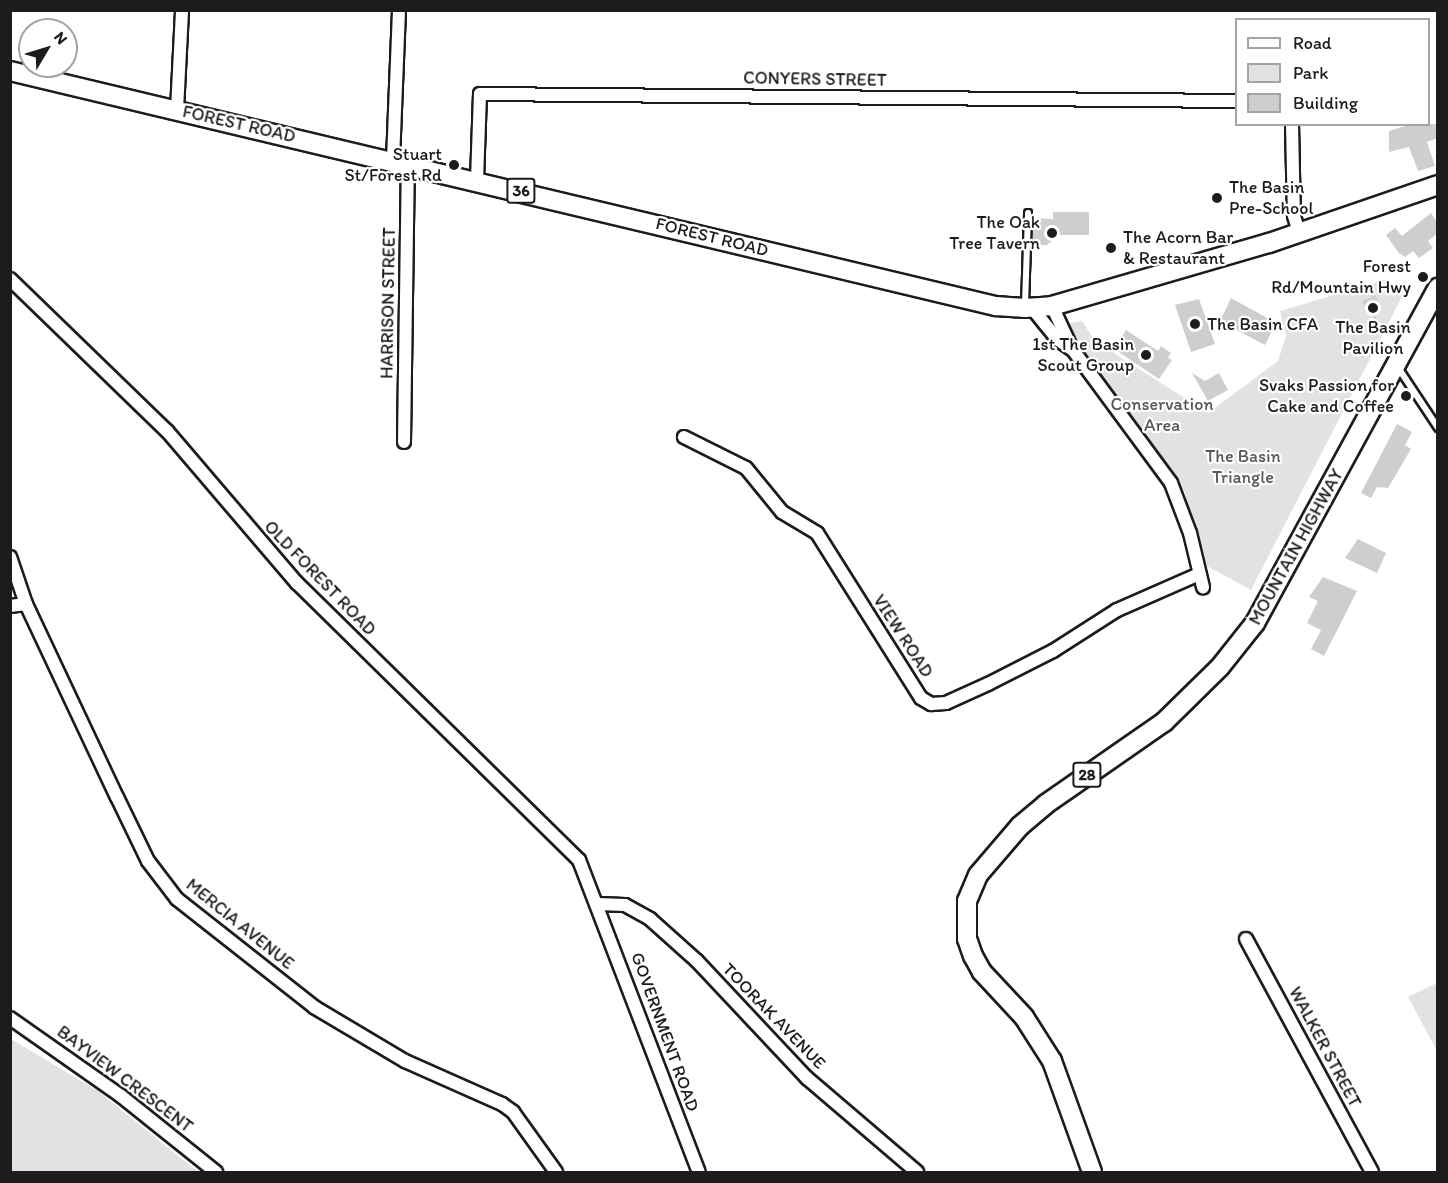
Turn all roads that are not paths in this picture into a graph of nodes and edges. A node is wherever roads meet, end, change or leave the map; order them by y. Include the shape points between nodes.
1 (182, 10) edge
2 (399, 10) edge
3 (10, 70) edge
4 (1235, 101) edge
5 (177, 110) junction
6 (1292, 126) edge
7 (400, 162) junction
8 (477, 180) junction
9 (1436, 195) edge
10 (1028, 213) dead end
11 (1299, 232) junction
12 (10, 279) edge
13 (1437, 288) edge
14 (1052, 306) junction
15 (1029, 308) junction
16 (1073, 350) junction
17 (1395, 362) junction
18 (1437, 428) edge
19 (684, 437) dead end
20 (404, 442) dead end
21 (10, 557) edge
22 (1199, 574) junction
23 (1203, 587) dead end
24 (26, 604) junction
25 (10, 606) edge
26 (597, 904) junction
27 (1246, 939) dead end
28 (10, 1018) edge
29 (216, 1173) edge
30 (556, 1173) edge
31 (699, 1173) edge
32 (917, 1173) edge
33 (1092, 1173) edge
34 (1372, 1173) edge

1 - 5 street
2 - 7 street, HARRISON STREET
3 - 5 main road, FOREST ROAD / 36
4 - 8 street, CONYERS STREET via 480,94
5 - 7 main road, FOREST ROAD / 36
6 - 11 street via 1294,216
7 - 8 main road, FOREST ROAD / 36
7 - 20 street, HARRISON STREET
8 - 15 main road, FOREST ROAD / 36 via 996,306
9 - 11 main road, FOREST ROAD / 36 via 1408,198
10 - 15 lane
11 - 14 main road, FOREST ROAD / 36
12 - 26 street, OLD FOREST ROAD via 167,431 297,583 512,797 566,845 579,860
13 - 17 main road, MOUNTAIN HIGHWAY / 28
14 - 15 main road, FOREST ROAD / 36
14 - 16 street
15 - 16 street via 1057,339
16 - 22 street via 1171,483 1190,532
17 - 18 lane
17 - 33 main road, MOUNTAIN HIGHWAY / 28 via 1278,584 1239,644 1164,722 1020,826 978,875 967,901 967,939 973,956 982,972 1024,1017 1052,1061
19 - 22 street, VIEW ROAD via 746,468 782,512 817,532 921,698 931,704 946,703 988,684 1053,651 1117,610
21 - 24 street, MERCIA AVENUE
22 - 23 street
24 - 25 street
24 - 30 street, MERCIA AVENUE via 148,861 177,899 314,1007 405,1060 502,1104 513,1112
26 - 31 street, GOVERNMENT ROAD
26 - 32 street, TOORAK AVENUE via 625,905 650,919 697,961 807,1078
27 - 34 street, WALKER STREET
28 - 29 street, BAYVIEW CRESCENT via 122,1096

